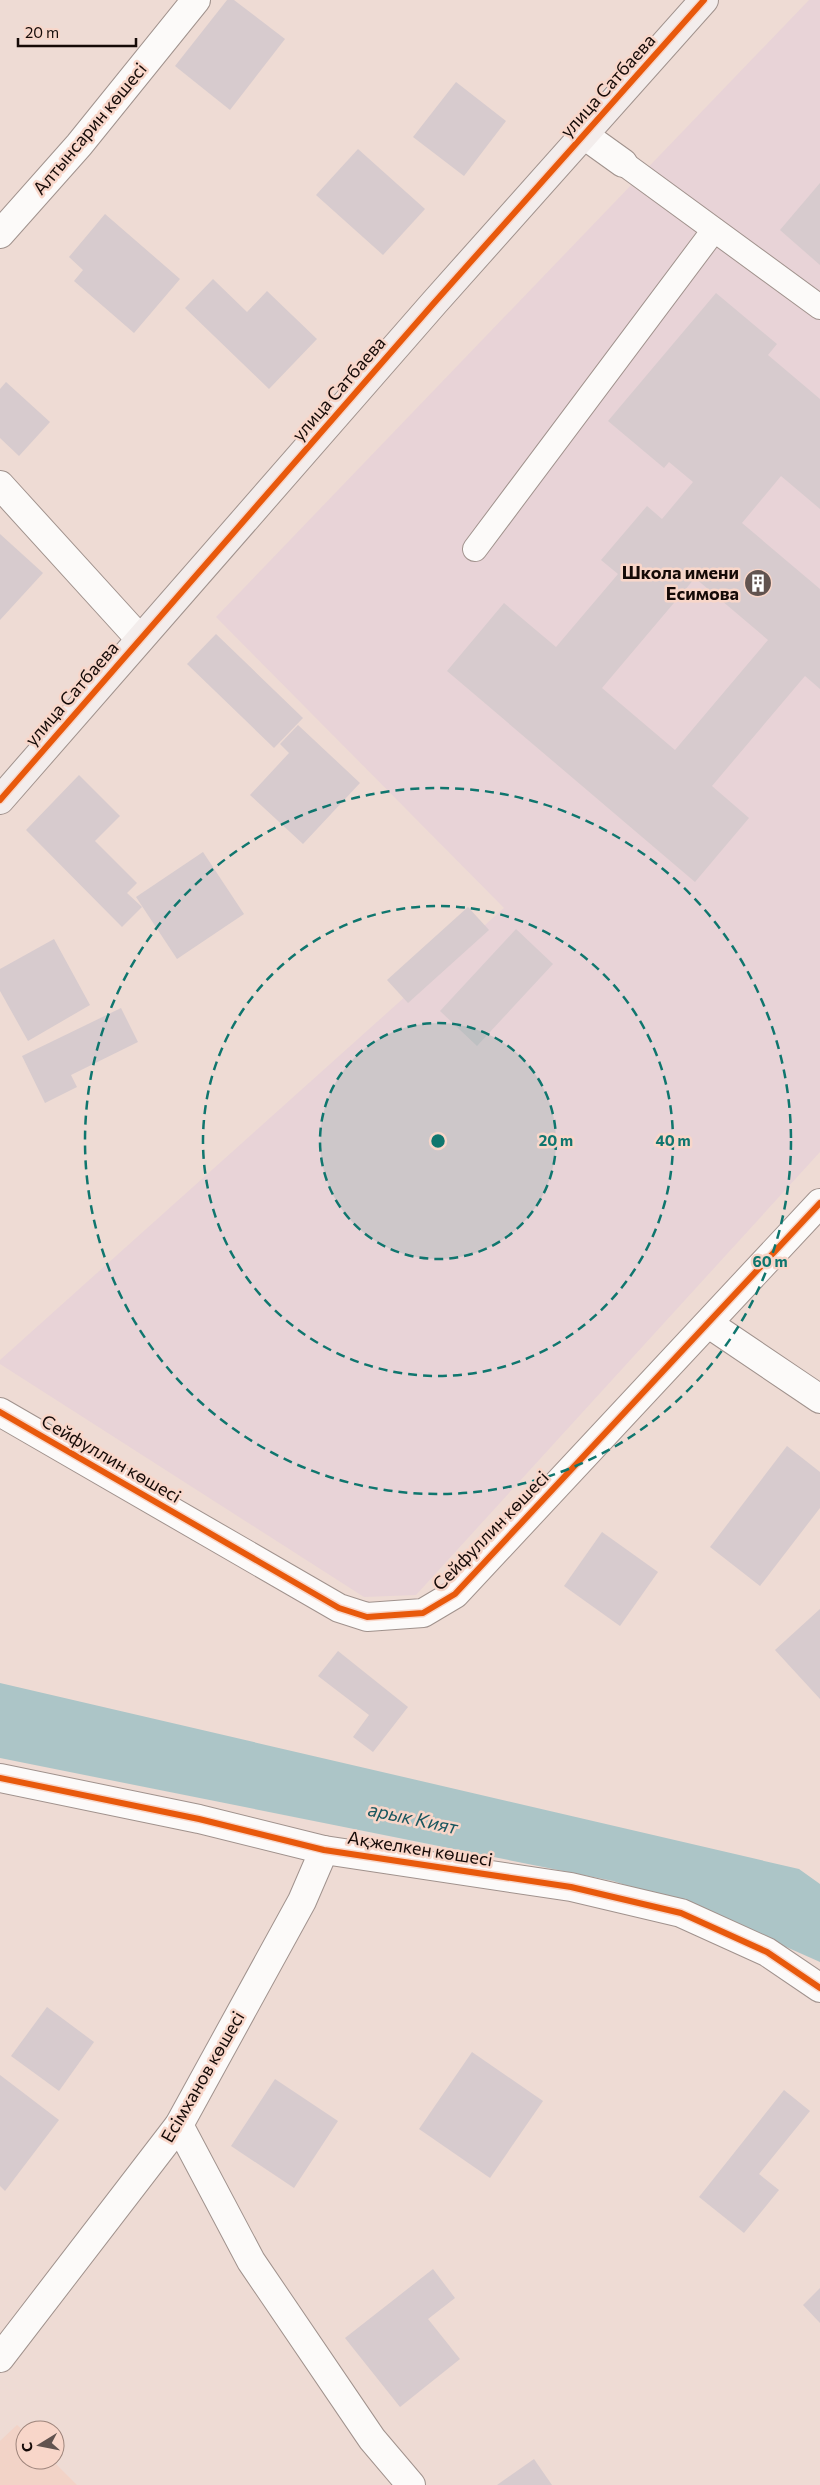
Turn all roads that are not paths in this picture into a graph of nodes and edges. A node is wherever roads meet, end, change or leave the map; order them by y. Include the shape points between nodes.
1 (196, 0) edge
2 (704, 0) edge
3 (584, 135) junction
4 (623, 163) joint
5 (714, 230) junction
6 (0, 234) edge
7 (820, 307) edge
8 (0, 485) edge
9 (475, 549) dead end
10 (140, 639) junction
11 (0, 800) edge
12 (820, 1203) edge
13 (709, 1324) junction
14 (820, 1399) edge
15 (0, 1412) edge
16 (0, 1778) edge
17 (324, 1850) junction
18 (820, 1988) edge
19 (179, 2125) junction
20 (0, 2358) edge
21 (411, 2485) edge

1 - 6 street, Алтынсарин көшесі via 79,145
2 - 3 street, улица Сатбаева
3 - 4 street
3 - 10 street, улица Сатбаева
4 - 5 lane
5 - 7 lane
5 - 9 lane
8 - 10 street
10 - 11 street, улица Сатбаева
12 - 13 street, Сейфуллин көшесі
13 - 14 street
13 - 15 street, Сейфуллин көшесі via 455,1594 423,1613 367,1616 339,1608
16 - 17 street, Ақжелкен көшесі via 199,1819
17 - 18 street, Ақжелкен көшесі via 571,1887 681,1913 767,1952
17 - 19 street, Есімханов көшесі via 302,1901
19 - 20 street, Есімханов көшесі
19 - 21 street via 251,2261 372,2440

